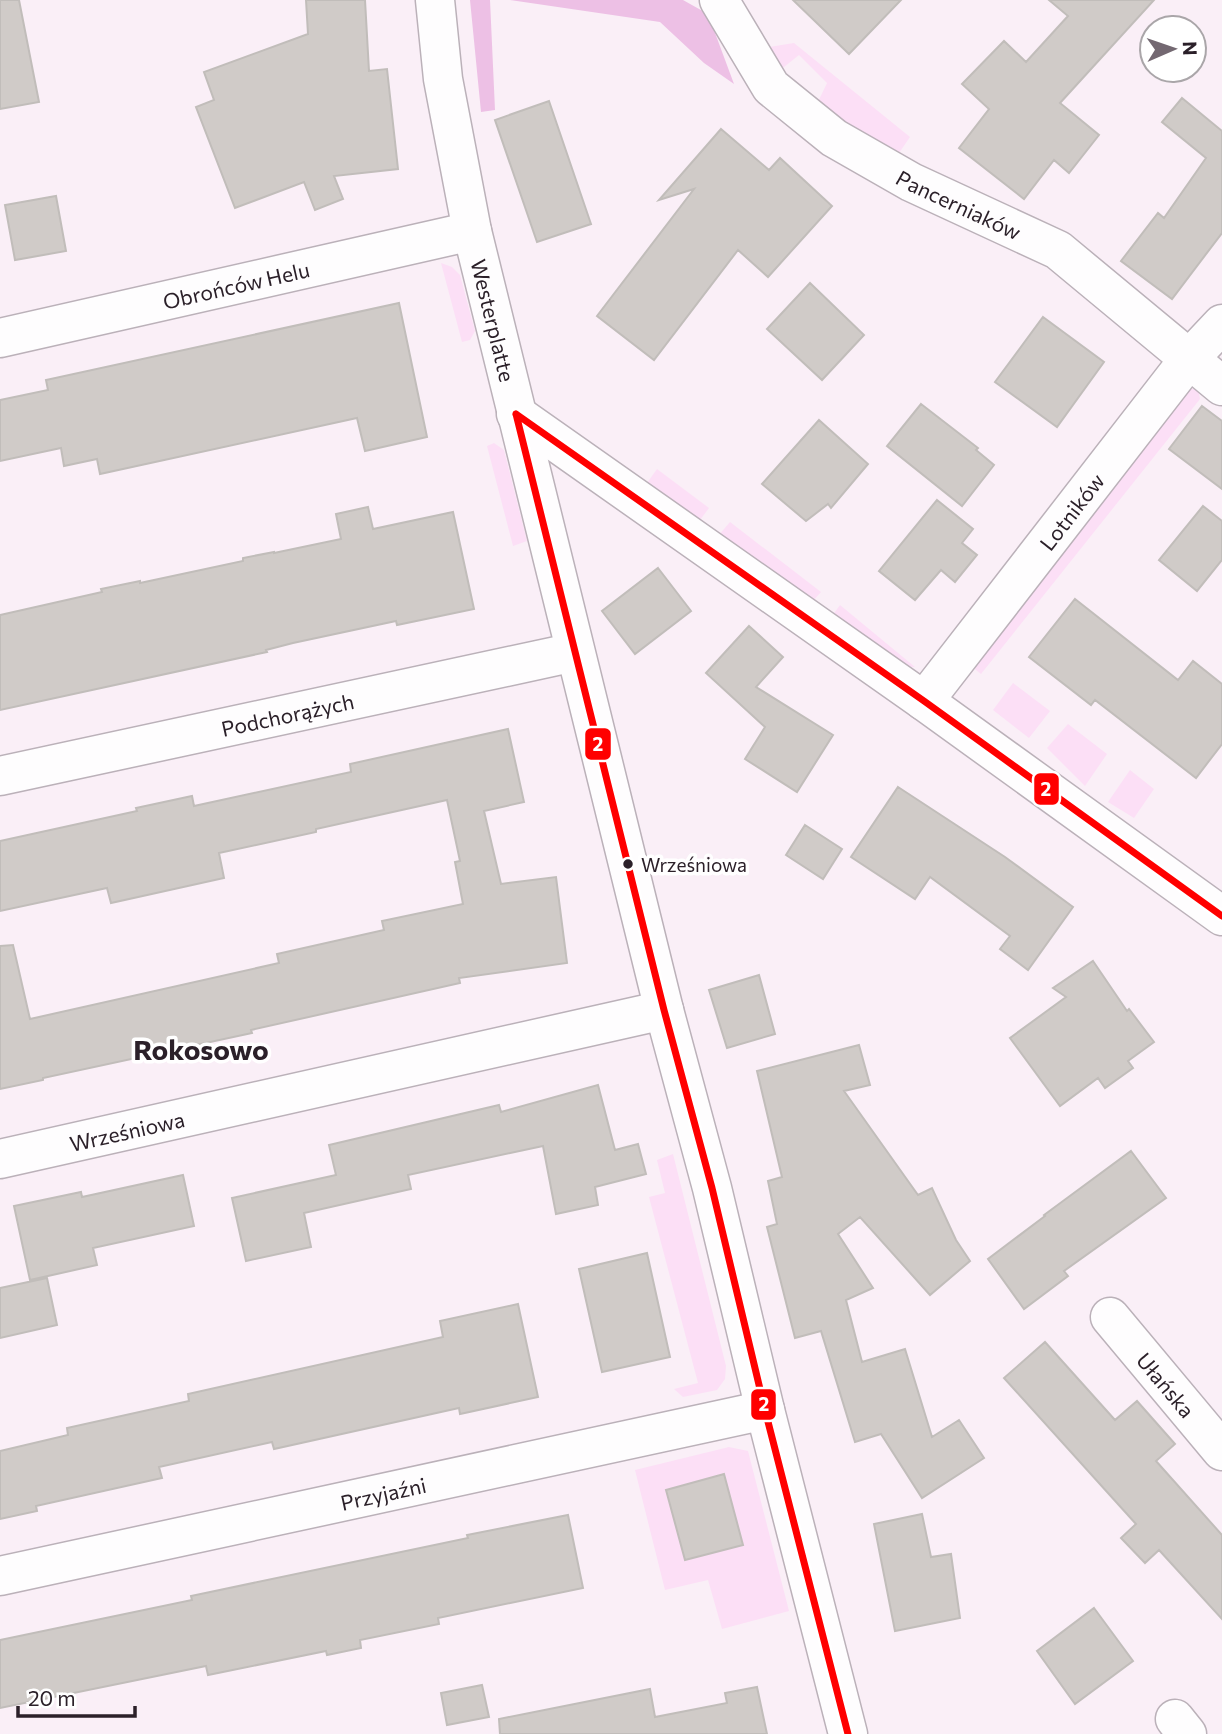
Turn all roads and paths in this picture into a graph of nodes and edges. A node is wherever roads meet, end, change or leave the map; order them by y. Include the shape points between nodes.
1 (435, 0) edge
2 (719, 0) edge
3 (472, 231) junction
4 (1222, 324) edge
5 (0, 338) edge
6 (1189, 359) junction
7 (1222, 386) edge
8 (516, 414) junction
9 (575, 652) junction
10 (924, 701) junction
11 (0, 776) edge
12 (1222, 916) edge
13 (664, 1010) junction
14 (0, 1159) edge
15 (1110, 1317) dead end
16 (765, 1410) junction
17 (1222, 1451) edge
18 (0, 1576) edge
19 (848, 1734) edge

1 - 3 street, Westerplatte via 443,79
2 - 6 street, Pancerniaków via 771,87 834,138 911,182 1058,250
3 - 5 street, Obrońców Helu
3 - 8 street, Westerplatte
4 - 6 street, Lotników
6 - 7 street, Pancerniaków
6 - 10 street, Lotników
8 - 9 street, Westerplatte
8 - 10 street
9 - 11 street, Podchorążych
9 - 13 street, Westerplatte
10 - 12 street
13 - 14 street, Wrześniowa
13 - 16 street, Westerplatte
15 - 17 street, Ułańska
16 - 18 street, Przyjaźni
16 - 19 street, Westerplatte

